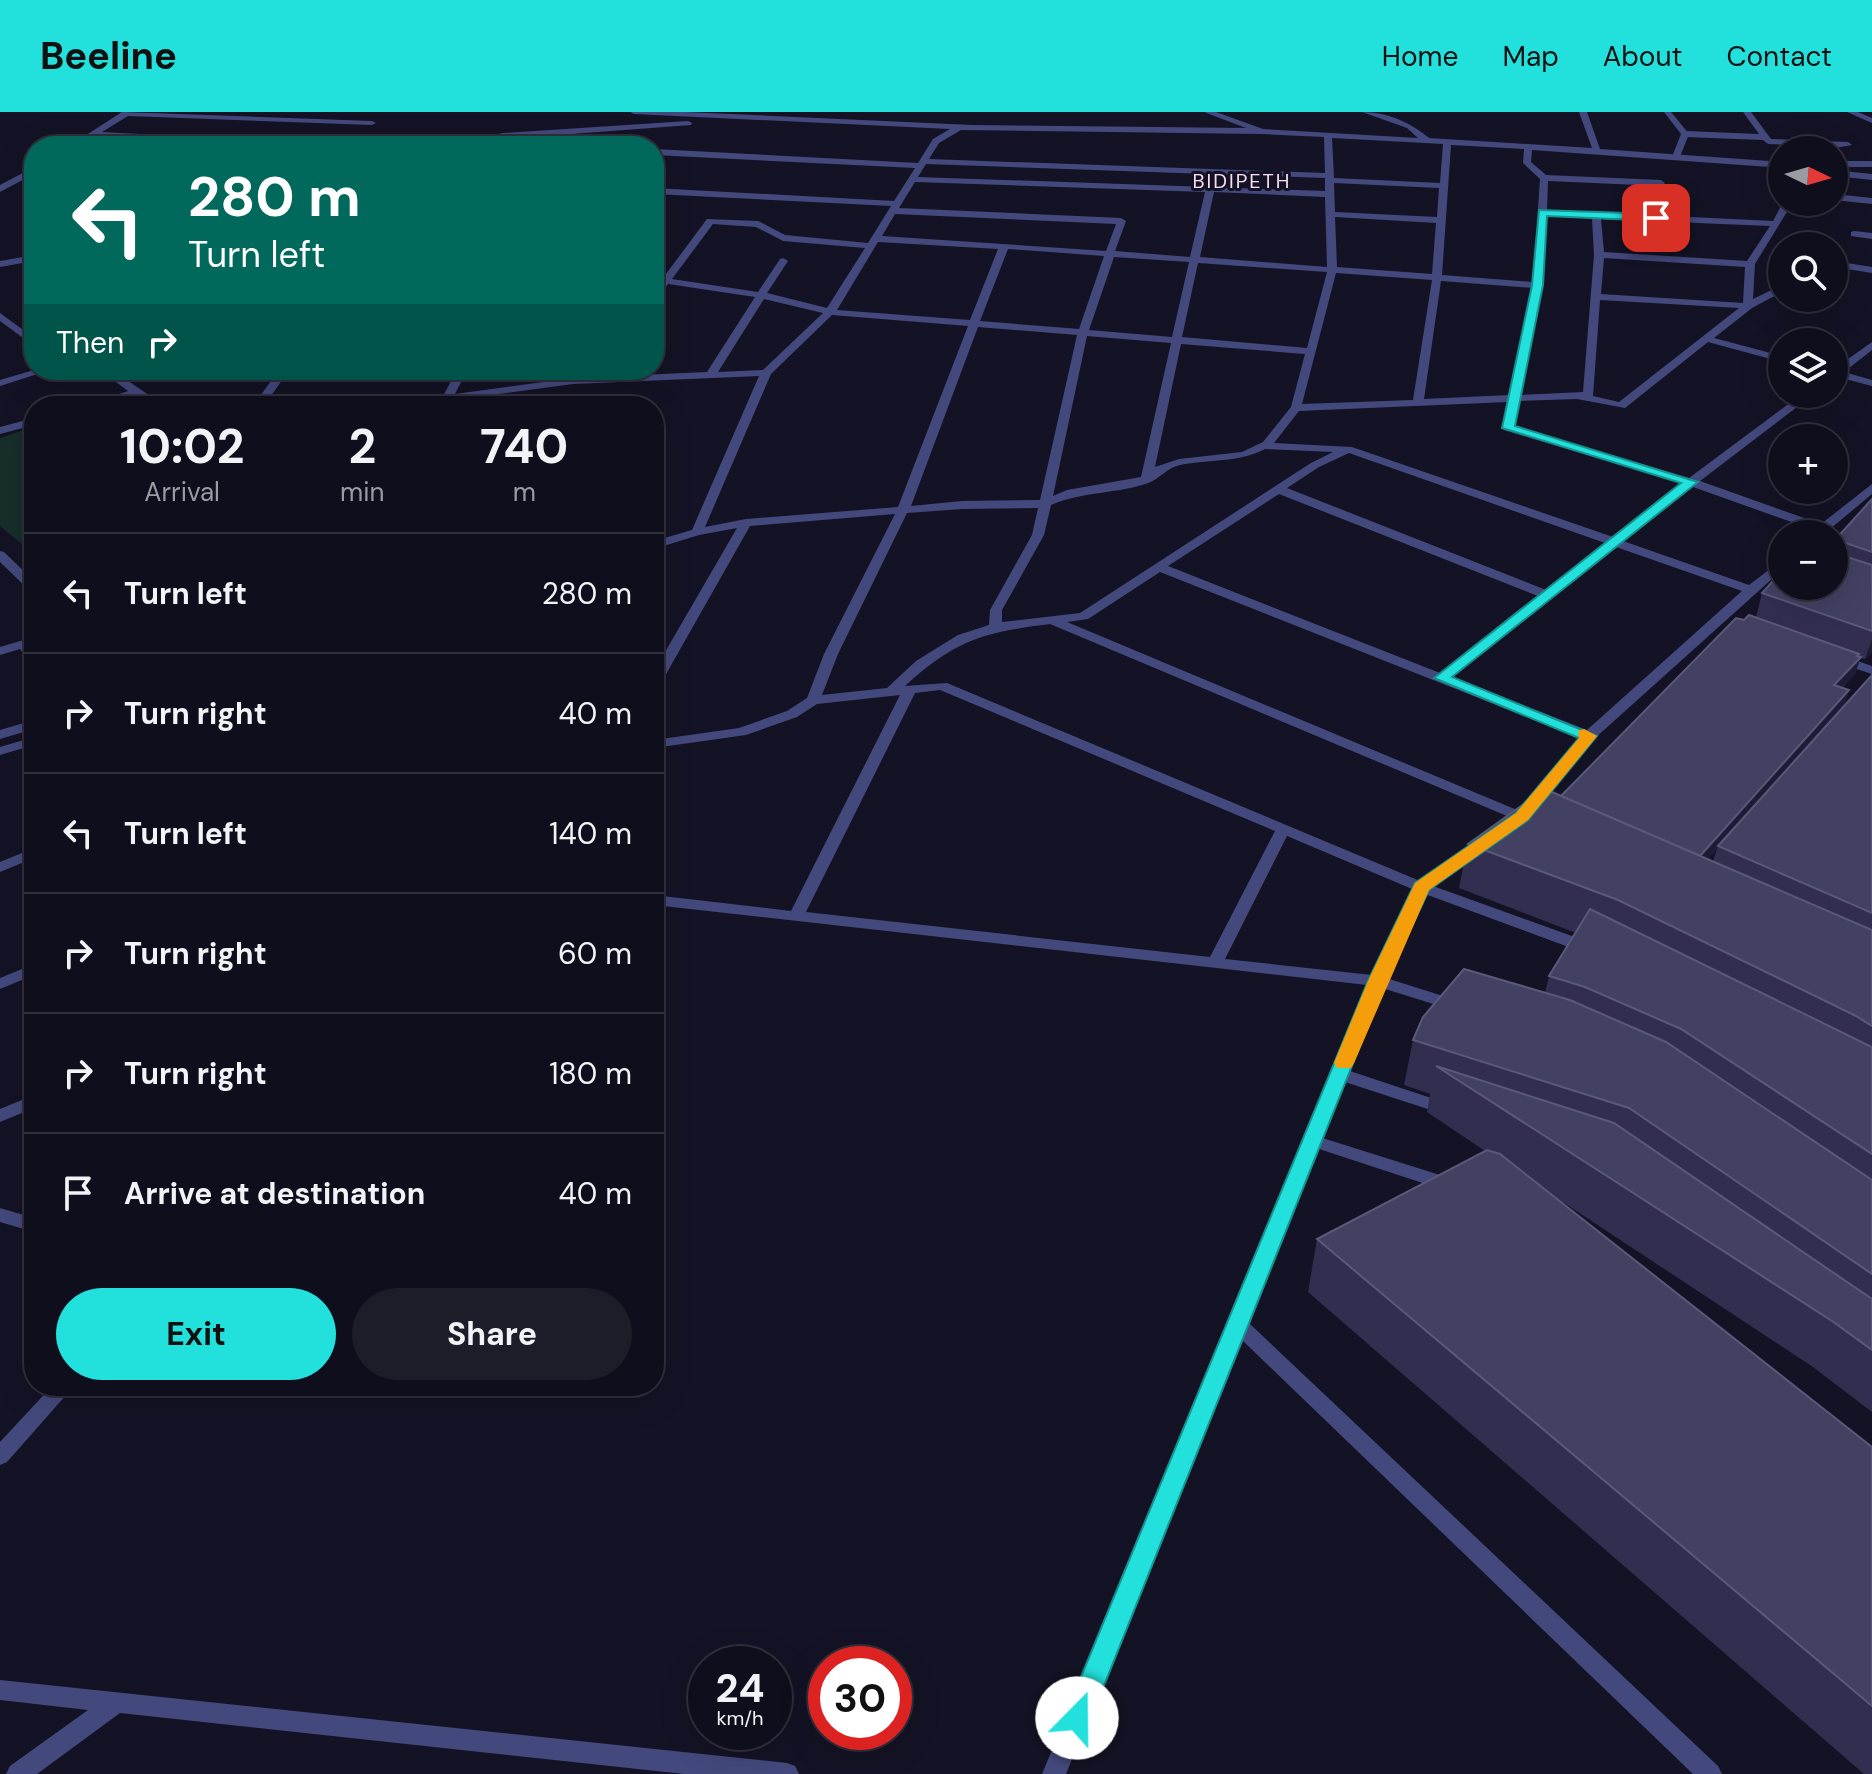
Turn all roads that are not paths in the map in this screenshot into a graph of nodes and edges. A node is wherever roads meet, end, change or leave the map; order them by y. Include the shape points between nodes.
1 (634, 112) edge
2 (669, 112) edge
3 (813, 112) edge
4 (1208, 112) edge
5 (1366, 112) edge
6 (1583, 112) edge
7 (1747, 112) edge
8 (1851, 112) edge
9 (127, 113) edge
10 (1667, 113) edge
11 (788, 119) junction
12 (1870, 119) edge
13 (372, 123) dead end
14 (960, 127) junction
15 (485, 128) dead end
16 (1262, 131) junction
17 (92, 134) junction
18 (1685, 134) junction
19 (523, 135) junction
20 (89, 136) edge
21 (129, 136) edge
22 (515, 136) edge
23 (1328, 136) junction
24 (1766, 139) junction
25 (1428, 142) junction
26 (1768, 142) edge
27 (1447, 143) junction
28 (1528, 148) junction
29 (1597, 151) junction
30 (664, 152) edge
31 (1676, 157) junction
32 (1768, 161) edge
33 (922, 164) junction
34 (1872, 164) edge
35 (1848, 165) edge
36 (1848, 169) edge
37 (24, 177) edge
38 (1872, 177) edge
39 (1329, 178) junction
40 (1544, 178) junction
41 (914, 179) junction
42 (1661, 183) dead end
43 (1444, 186) junction
44 (1210, 188) junction
45 (0, 189) edge
46 (664, 193) edge
47 (1330, 194) junction
48 (1848, 198) edge
49 (1872, 201) edge
50 (719, 207) junction
51 (896, 207) junction
52 (1542, 213) junction
53 (1330, 214) junction
54 (1596, 214) junction
55 (1780, 216) edge
56 (1441, 220) junction
57 (1776, 224) junction
58 (1854, 234) dead end
59 (1872, 236) edge
60 (874, 243) junction
61 (1004, 246) junction
62 (1111, 252) junction
63 (1599, 255) junction
64 (1196, 258) junction
65 (24, 260) edge
66 (783, 261) dead end
67 (0, 264) edge
68 (1750, 264) junction
69 (1848, 266) edge
70 (1872, 270) edge
71 (1332, 271) junction
72 (1437, 278) junction
73 (666, 281) junction
74 (664, 284) edge
75 (1538, 285) junction
76 (761, 295) junction
77 (1768, 295) edge
78 (1596, 297) junction
79 (1748, 306) junction
80 (830, 312) junction
81 (0, 316) edge
82 (975, 323) junction
83 (1083, 333) junction
84 (24, 335) edge
85 (1177, 338) junction
86 (1708, 339) junction
87 (1872, 345) edge
88 (1311, 351) junction
89 (1768, 355) edge
90 (1848, 364) edge
91 (766, 373) junction
92 (711, 374) junction
93 (24, 376) edge
94 (664, 376) edge
95 (1848, 377) edge
96 (119, 380) edge
97 (593, 380) edge
98 (0, 383) edge
99 (1872, 383) edge
100 (136, 392) junction
101 (1576, 395) junction
102 (122, 396) edge
103 (143, 396) edge
104 (483, 396) edge
105 (1516, 398) junction
106 (1418, 402) junction
107 (1296, 408) junction
108 (1790, 408) edge
109 (24, 424) edge
110 (0, 431) edge
111 (1264, 446) junction
112 (1348, 449) junction
113 (1146, 480) junction
114 (1691, 482) junction
115 (1872, 488) edge
116 (1278, 489) junction
117 (1854, 503) junction
118 (1043, 504) junction
119 (1872, 508) edge
120 (903, 510) junction
121 (1791, 520) edge
122 (1833, 520) edge
123 (746, 523) junction
124 (697, 532) junction
125 (664, 542) edge
126 (1615, 542) junction
127 (0, 555) edge
128 (1159, 567) junction
129 (1768, 576) edge
130 (24, 577) edge
131 (1751, 590) junction
132 (1548, 595) junction
133 (1722, 616) junction
134 (1053, 621) junction
135 (1737, 621) edge
136 (995, 627) junction
137 (24, 643) edge
138 (0, 651) edge
139 (1827, 654) edge
140 (664, 666) edge
141 (1872, 670) edge
142 (1441, 678) junction
143 (910, 689) junction
144 (892, 691) junction
145 (813, 700) junction
146 (24, 727) edge
147 (0, 735) edge
148 (1589, 736) junction
149 (664, 743) edge
150 (24, 744) edge
151 (0, 751) edge
152 (1516, 821) junction
153 (1283, 829) junction
154 (1550, 830) edge
155 (1497, 834) edge
156 (24, 857) edge
157 (0, 867) edge
158 (1421, 887) junction
159 (664, 901) edge
160 (796, 917) junction
161 (1599, 951) edge
162 (1215, 963) junction
163 (24, 973) edge
164 (1377, 981) junction
165 (0, 984) edge
166 (1479, 1012) edge
167 (1340, 1074) junction
168 (24, 1107) edge
169 (1459, 1113) edge
170 (0, 1116) edge
171 (1313, 1141) junction
172 (1478, 1194) edge
173 (0, 1215) edge
174 (24, 1222) edge
175 (1239, 1326) junction
176 (55, 1396) edge
177 (0, 1456) edge
178 (0, 1690) edge
179 (116, 1703) junction
180 (18, 1774) edge
181 (787, 1774) edge
182 (1054, 1774) edge
183 (1710, 1774) edge

1 - 2 street
2 - 11 street
3 - 11 street
4 - 16 street
5 - 25 street via 1410,126
6 - 29 street
7 - 24 street
8 - 12 street
9 - 13 street
9 - 17 street
10 - 18 street
11 - 14 street
11 - 19 street
14 - 16 street
14 - 33 street via 936,141
15 - 19 street
16 - 23 street
17 - 20 street
17 - 21 street
18 - 24 street
18 - 31 street
19 - 22 street
23 - 25 street
23 - 39 street
24 - 26 street
25 - 27 street
27 - 28 street
27 - 43 street
28 - 29 street
28 - 40 street via 1527,163
29 - 31 street
30 - 33 street
31 - 32 street
33 - 39 street
33 - 41 street
34 - 35 street
36 - 38 street
37 - 45 street
39 - 43 street
39 - 47 street
40 - 42 street
40 - 52 street
41 - 44 street
41 - 51 street
43 - 56 street
44 - 47 street
44 - 64 street
46 - 50 street
47 - 53 street
48 - 49 street
50 - 51 street
50 - 60 street via 783,238
50 - 73 street
51 - 60 street
51 - 62 street via 1121,221
52 - 54 street
52 - 75 street
53 - 56 street
53 - 71 street
54 - 57 street
54 - 63 street
55 - 57 street
56 - 72 street
57 - 68 street
58 - 59 street
60 - 61 street
60 - 80 street
61 - 62 street
61 - 82 street
62 - 64 street
62 - 83 street
63 - 68 street
63 - 78 street
64 - 71 street
64 - 85 street
65 - 67 street
66 - 76 street
68 - 79 street
69 - 70 street
71 - 72 street
71 - 88 street
72 - 75 street
72 - 106 street
73 - 74 street
73 - 76 street
75 - 105 street
76 - 80 street
76 - 92 street
77 - 79 street
78 - 79 street
78 - 101 street via 1588,395
79 - 86 street
80 - 82 street
80 - 91 street
81 - 84 street
82 - 83 street
82 - 120 street
83 - 85 street
83 - 118 street
85 - 88 street
85 - 113 street
86 - 89 street
86 - 101 street via 1621,406
87 - 90 street
88 - 107 street
91 - 92 street
91 - 124 street
92 - 94 street
93 - 98 street
95 - 99 street
96 - 100 street
97 - 104 street
100 - 102 street
100 - 103 street
101 - 105 street
105 - 106 street
105 - 114 street via 1508,428
106 - 107 street
107 - 111 street
108 - 114 street
109 - 110 street
111 - 112 street
111 - 113 street via 1245,455 1179,462
112 - 116 street
112 - 126 street
113 - 118 street via 1067,494
114 - 121 street
114 - 126 street
115 - 117 street
116 - 128 street
116 - 132 street
117 - 119 street
117 - 122 street
118 - 120 street
118 - 136 street via 1038,535 996,610
120 - 123 street
120 - 145 street
123 - 124 street
123 - 140 street
124 - 125 street
126 - 131 street
126 - 132 street
127 - 130 street
128 - 134 street via 1083,616
128 - 142 street
129 - 131 street
131 - 133 street
132 - 142 street
133 - 135 street
133 - 148 street
134 - 136 street
134 - 152 street
136 - 144 street via 943,647
137 - 138 street
139 - 141 street
142 - 148 street
143 - 144 street
143 - 153 street via 942,686
143 - 160 street
144 - 145 street
145 - 149 street via 792,714 741,732
146 - 147 street
148 - 152 street
150 - 151 street
152 - 154 street
153 - 158 street
153 - 162 street
155 - 158 street
156 - 157 street
158 - 161 street
158 - 164 street
159 - 160 street
160 - 162 street
162 - 164 street
163 - 165 street
164 - 166 street
164 - 167 street
167 - 169 street
167 - 171 street
168 - 170 street
171 - 172 street
171 - 175 street
173 - 174 street
175 - 182 street
175 - 183 street
176 - 177 street
178 - 179 street
179 - 180 street
179 - 181 street

